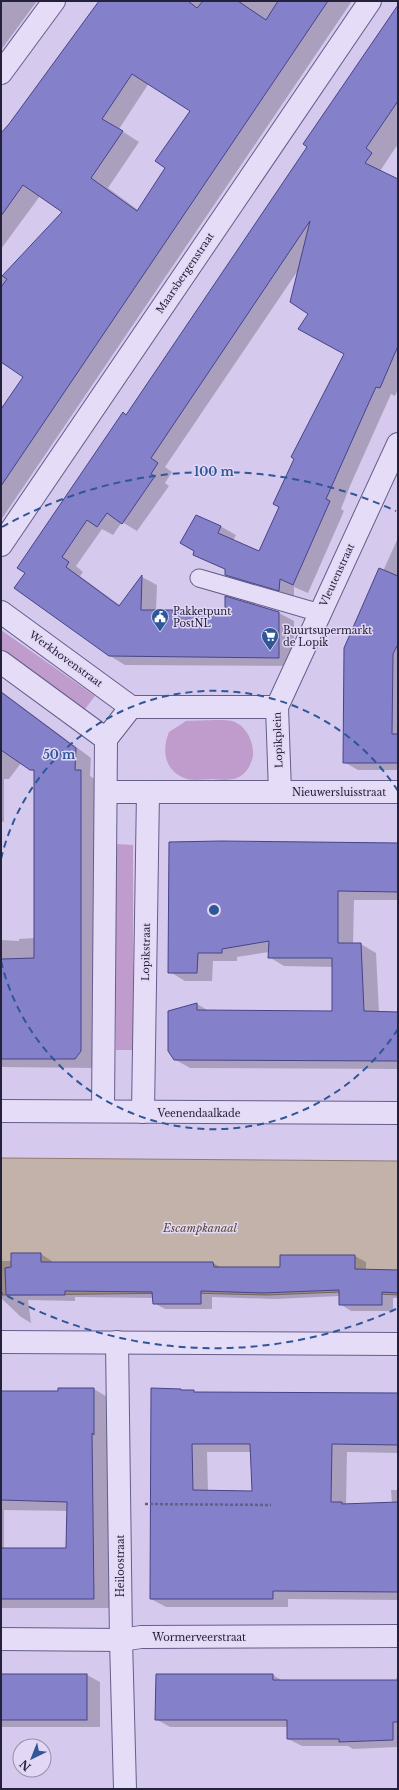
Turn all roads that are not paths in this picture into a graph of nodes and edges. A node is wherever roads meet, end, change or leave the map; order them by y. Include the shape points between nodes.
1 (54, 1) edge
2 (370, 1) edge
3 (1, 73) edge
4 (398, 444) edge
5 (1, 545) edge
6 (199, 578) dead end
7 (1, 612) edge
8 (320, 613) junction
9 (1, 662) edge
10 (131, 707) junction
11 (277, 707) junction
12 (106, 739) junction
13 (106, 792) junction
14 (148, 792) junction
15 (280, 792) junction
16 (398, 792) edge
17 (1, 1111) edge
18 (103, 1111) junction
19 (143, 1112) junction
20 (398, 1113) edge
21 (1, 1342) edge
22 (117, 1342) junction
23 (398, 1344) edge
24 (398, 1636) edge
25 (1, 1639) edge
26 (121, 1640) junction
27 (125, 1789) edge

1 - 3 street
2 - 5 street, Maarsbergenstraat
4 - 8 street, Vleutenstraat
6 - 8 lane
7 - 10 street, Werkhovenstraat
8 - 11 street, Vleutenstraat
9 - 12 street
10 - 11 street, Lopikplein
10 - 12 street
11 - 15 street, Lopikplein
12 - 13 street
13 - 14 street
13 - 18 street
14 - 15 street
14 - 19 street, Lopikstraat
15 - 16 street, Nieuwersluisstraat
17 - 18 street, Veenendaalkade
18 - 19 street, Veenendaalkade
19 - 20 street, Veenendaalkade
21 - 22 street
22 - 23 street
22 - 26 street, Heiloostraat
24 - 26 street, Wormerveerstraat via 141,1637
25 - 26 street, Wormerveerstraat
26 - 27 street, Heiloostraat

